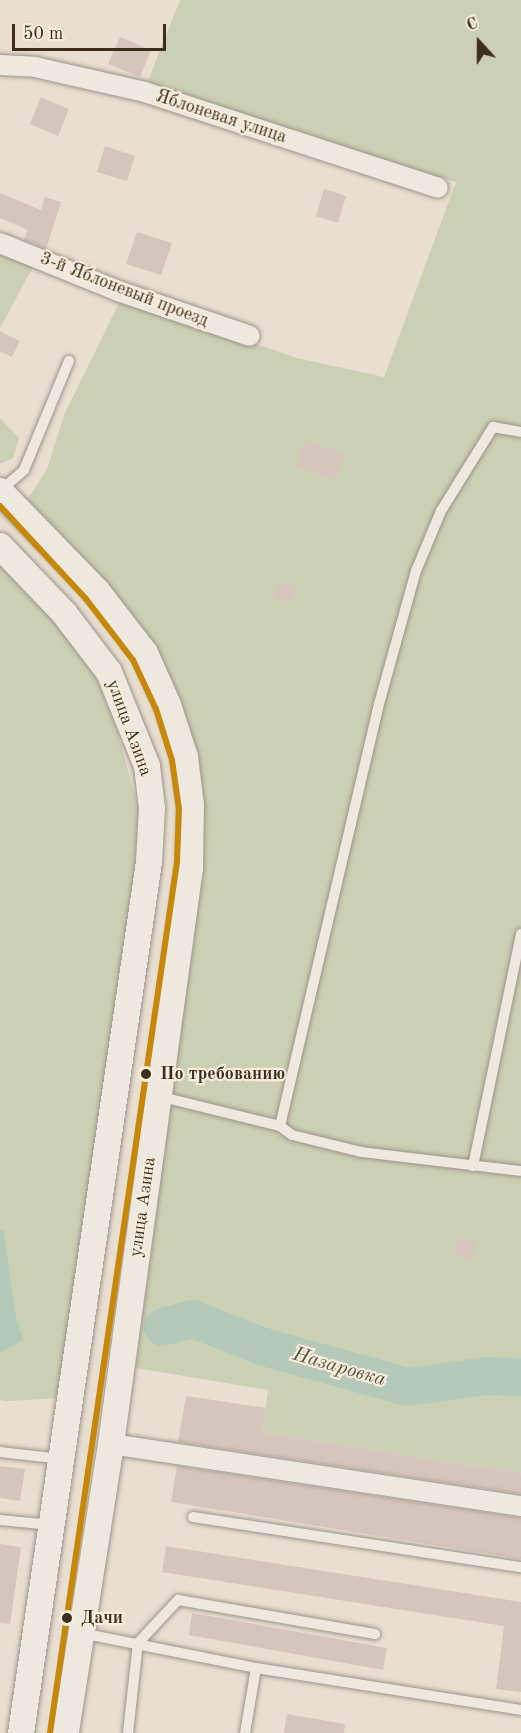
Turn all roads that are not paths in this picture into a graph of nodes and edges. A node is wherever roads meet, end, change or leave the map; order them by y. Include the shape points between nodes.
1 (0, 65) edge
2 (438, 189) dead end
3 (0, 243) edge
4 (250, 336) dead end
5 (69, 361) dead end
6 (521, 432) edge
7 (0, 491) edge
8 (0, 546) edge
9 (521, 934) edge
10 (157, 1096) junction
11 (280, 1126) junction
12 (473, 1166) junction
13 (521, 1171) edge
14 (111, 1444) junction
15 (0, 1452) edge
16 (62, 1459) junction
17 (521, 1506) edge
18 (193, 1517) dead end
19 (0, 1520) edge
20 (52, 1525) junction
21 (521, 1567) edge
22 (80, 1633) junction
23 (375, 1634) dead end
24 (138, 1643) junction
25 (256, 1668) junction
26 (521, 1710) edge
27 (21, 1733) edge
28 (66, 1733) edge
29 (128, 1733) edge
30 (245, 1733) edge

1 - 2 street, Яблоневая улица via 35,67 145,92
3 - 4 street, 3-й Яблоневый проезд via 118,291
5 - 7 lane via 24,470
6 - 11 lane via 493,427 441,511 416,571 379,704
7 - 10 street, улица Азина via 97,591 145,653 185,757 191,805 190,868
8 - 16 street, улица Азина via 64,613 109,672 147,766 152,808 149,862
9 - 12 lane
10 - 11 lane
10 - 14 street, улица Азина
11 - 12 lane via 292,1135 361,1152
12 - 13 lane
14 - 17 street
14 - 22 street, улица Азина
15 - 16 lane
16 - 20 street, улица Азина
18 - 21 lane
19 - 20 lane
20 - 27 street, улица Азина
22 - 24 lane
22 - 28 street, улица Азина
23 - 24 lane via 178,1600
24 - 25 lane
24 - 29 lane
25 - 26 lane
25 - 30 lane

